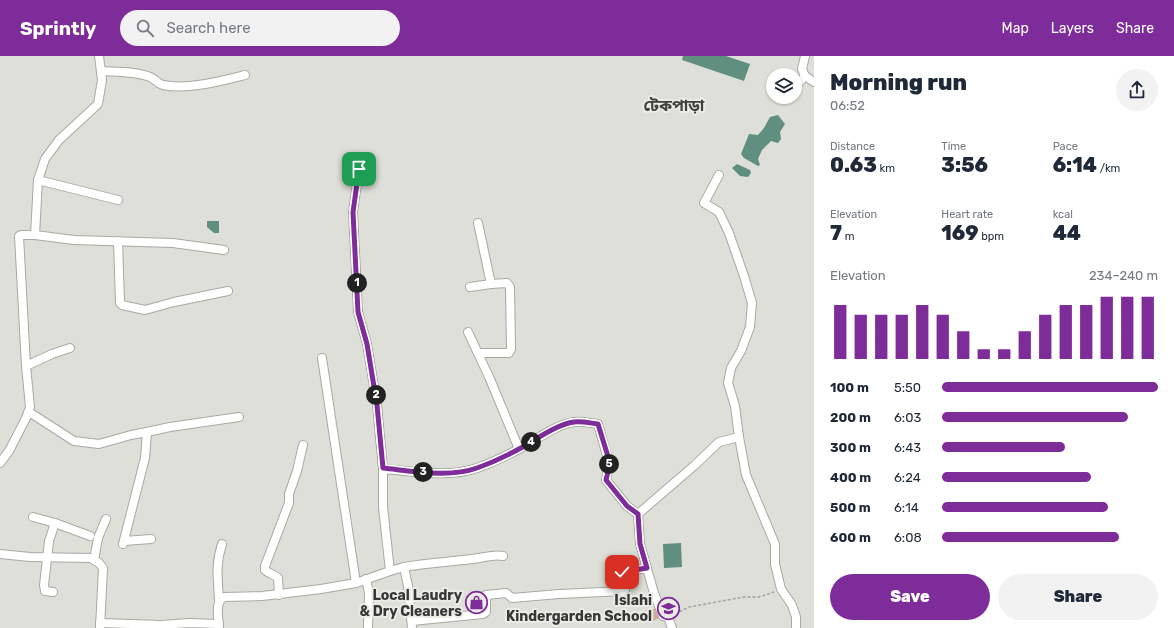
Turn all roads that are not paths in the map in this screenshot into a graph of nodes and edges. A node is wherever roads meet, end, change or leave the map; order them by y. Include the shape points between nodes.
1 (99, 56) edge
2 (804, 56) edge
3 (101, 71) junction
4 (245, 75) dead end
5 (805, 76) junction
6 (802, 79) edge
7 (814, 82) edge
8 (359, 169) dead end
9 (719, 175) dead end
10 (38, 180) junction
11 (118, 200) dead end
12 (478, 223) dead end
13 (35, 235) junction
14 (118, 241) junction
15 (224, 250) dead end
16 (491, 284) junction
17 (470, 287) dead end
18 (228, 291) dead end
19 (468, 332) dead end
20 (70, 348) dead end
21 (478, 353) junction
22 (322, 358) dead end
23 (26, 366) junction
24 (29, 412) junction
25 (239, 417) dead end
26 (147, 432) junction
27 (739, 437) junction
28 (303, 444) dead end
29 (519, 449) junction
30 (0, 463) edge
31 (383, 468) junction
32 (638, 514) junction
33 (33, 517) dead end
34 (106, 518) dead end
35 (55, 523) junction
36 (90, 536) dead end
37 (151, 539) dead end
38 (222, 544) dead end
39 (0, 554) edge
40 (48, 556) junction
41 (503, 556) dead end
42 (94, 560) junction
43 (404, 567) junction
44 (647, 568) junction
45 (390, 571) junction
46 (366, 579) junction
47 (356, 583) junction
48 (52, 592) dead end
49 (279, 594) junction
50 (220, 600) junction
51 (412, 625) edge
52 (100, 626) edge
53 (219, 626) edge
54 (368, 628) edge
55 (672, 628) edge
56 (796, 628) edge

1 - 3 street
2 - 5 street via 802,69
3 - 4 street via 126,72 150,77 162,85 181,86
3 - 10 street via 98,104 59,140 45,159
5 - 6 street
5 - 7 street
8 - 31 street via 353,212 358,312 367,344 377,405
9 - 27 street via 704,203 719,212 729,233 752,303 750,327 731,368 728,382
10 - 11 street
10 - 13 street
12 - 16 street
13 - 14 street via 74,240
13 - 23 street via 21,235 19,239
14 - 15 street via 173,243
14 - 18 street via 122,305 145,310
16 - 17 street
16 - 21 street via 507,283 510,287 512,348 509,353
19 - 21 street
20 - 23 street
21 - 29 street
22 - 47 street
23 - 24 street
24 - 26 street via 74,441 99,444
24 - 30 street
25 - 26 street
26 - 37 street via 145,458 124,542
27 - 32 street via 719,442
27 - 56 street via 746,475 775,544 775,564 781,589 792,605
28 - 49 street via 298,471 289,494 289,503 265,570 278,578
29 - 31 street via 476,468 457,472 432,473
29 - 32 street via 546,433 573,422 598,424 610,463 606,480 627,506
31 - 45 street via 383,507
32 - 44 street via 640,544
33 - 35 street
34 - 42 street via 98,538
35 - 36 street
35 - 40 street via 49,541
38 - 50 street via 217,558
39 - 40 street
40 - 42 street
40 - 48 street via 44,590
41 - 43 street
42 - 52 street via 103,568
43 - 45 street
43 - 51 street
44 - 51 street via 622,572 625,591 512,598 506,594 486,595 486,612 483,614
44 - 55 street via 663,616 668,617
45 - 46 street
46 - 47 street
46 - 54 street via 369,593
47 - 49 street
49 - 50 street via 224,597
50 - 53 street
52 - 53 street via 189,623

